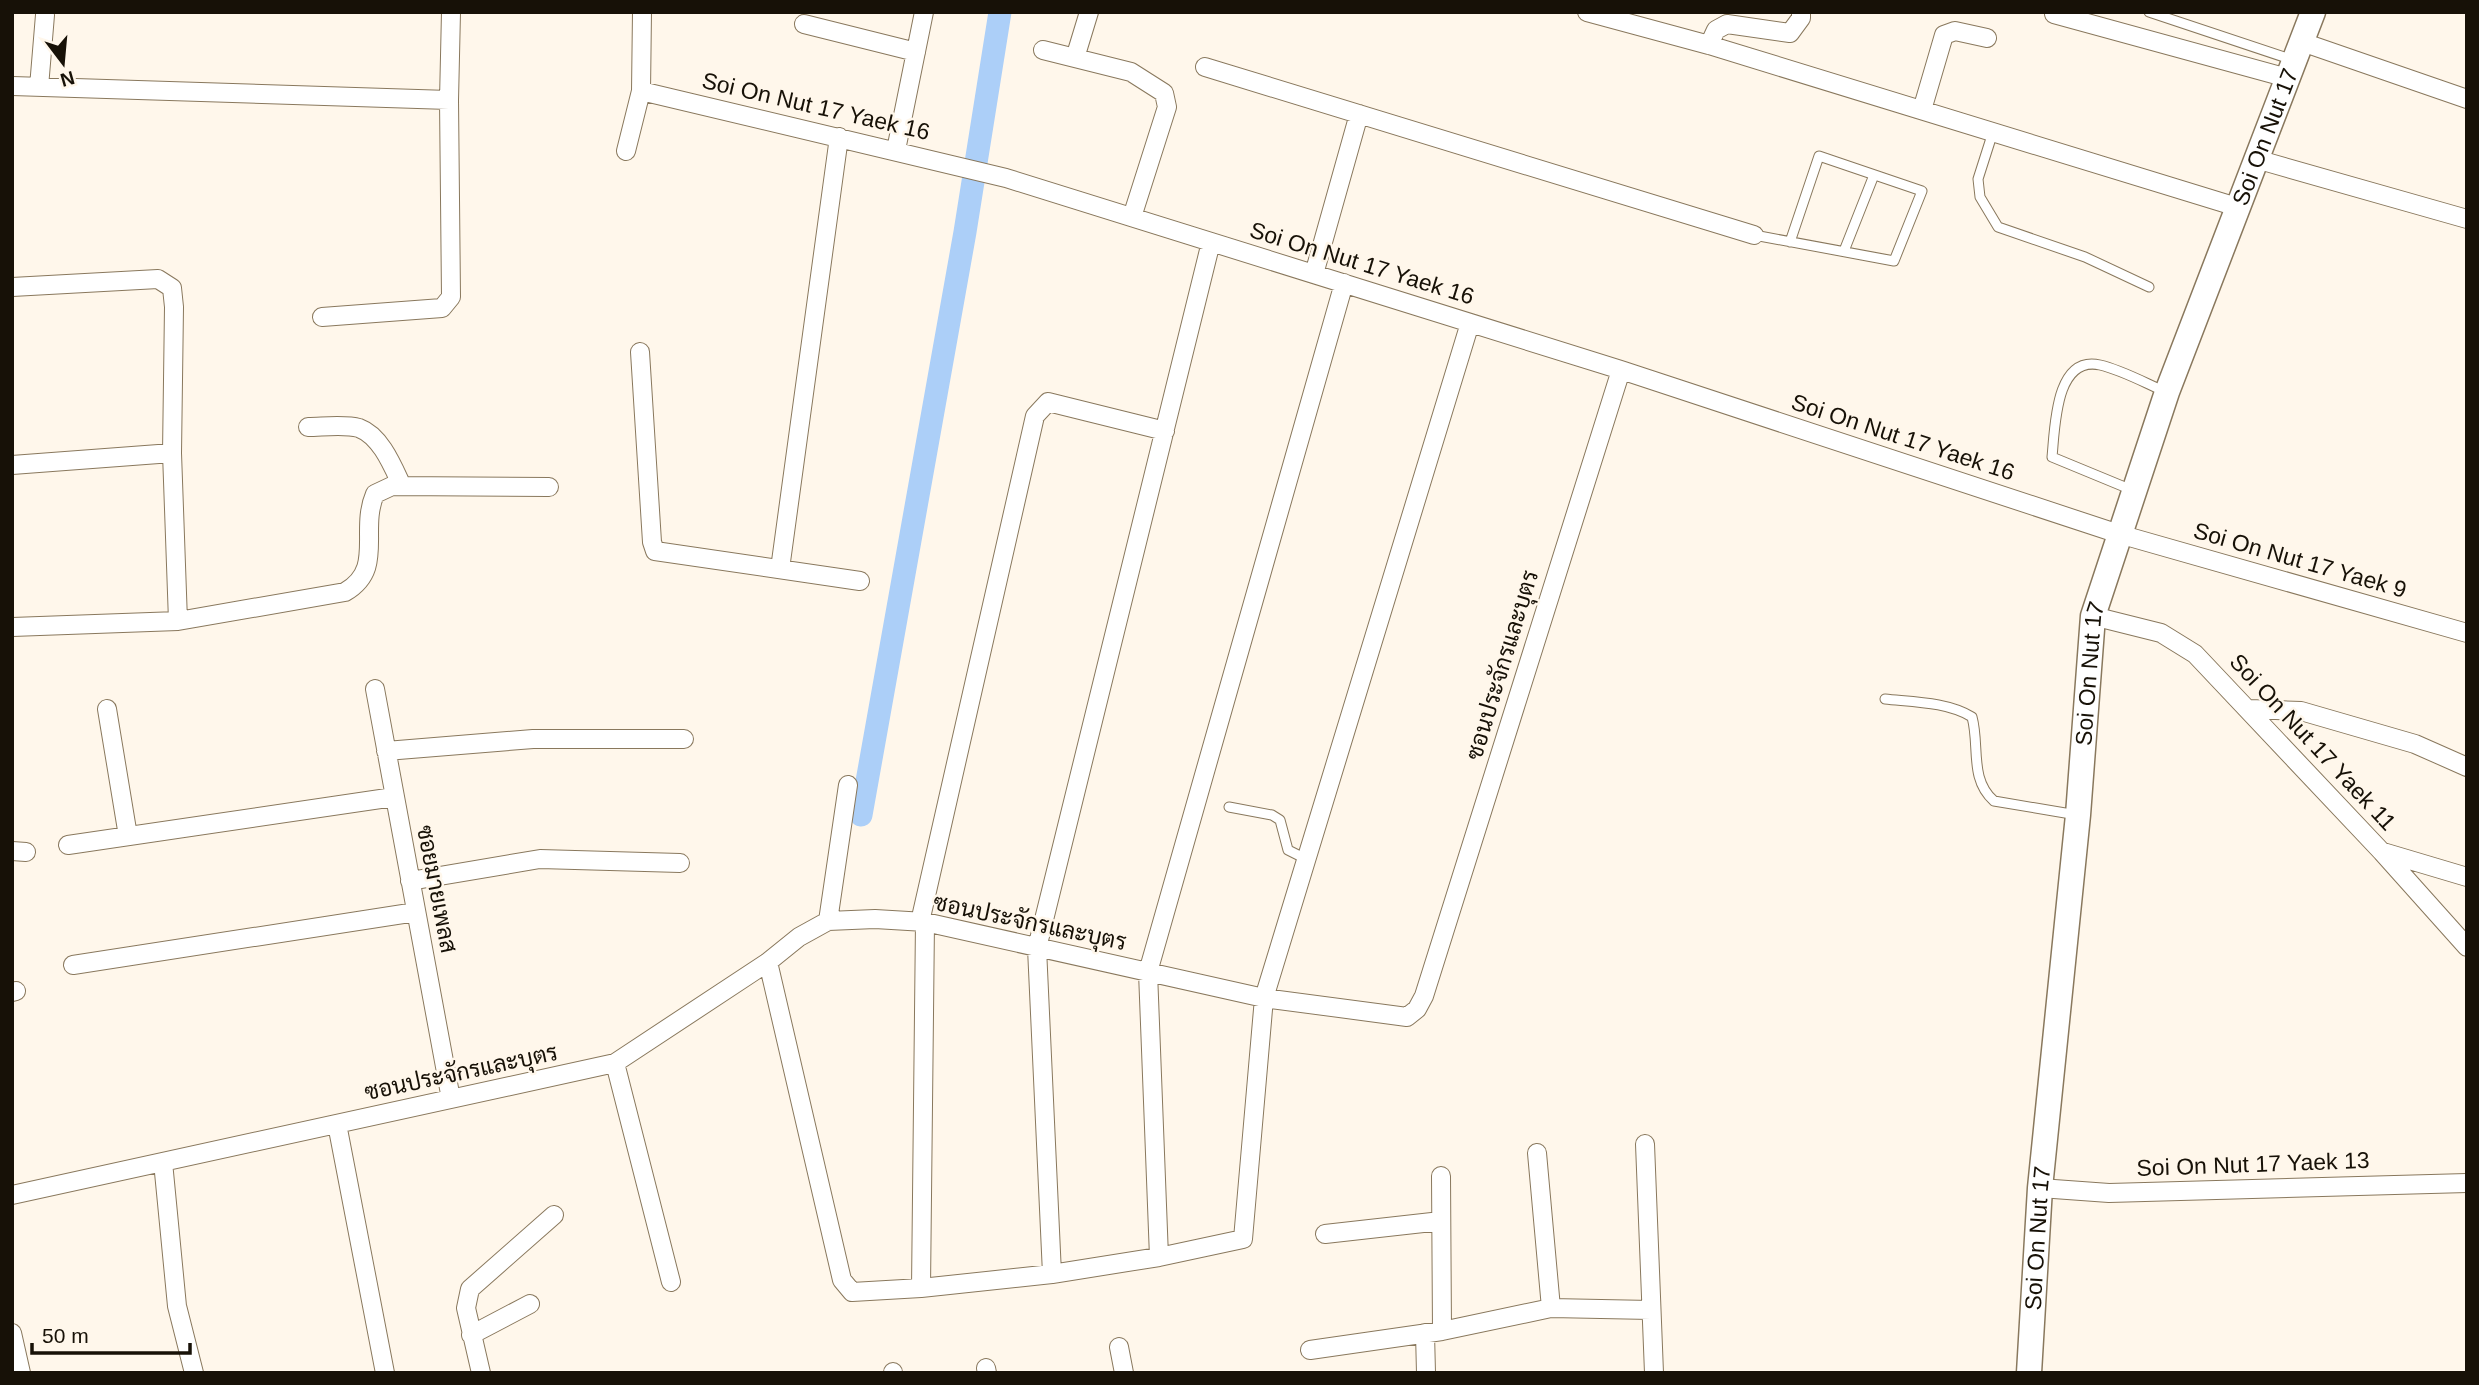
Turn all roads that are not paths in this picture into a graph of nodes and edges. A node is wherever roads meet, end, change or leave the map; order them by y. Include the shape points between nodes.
1 (451, 12) edge
2 (642, 12) edge
3 (924, 12) edge
4 (1089, 12) edge
5 (1587, 12) edge
6 (1801, 12) edge
7 (2149, 12) edge
8 (2313, 12) edge
9 (2054, 14) edge
10 (46, 15) dead end
11 (804, 24) dead end
12 (1987, 38) dead end
13 (1709, 45) junction
14 (1043, 50) dead end
15 (916, 52) junction
16 (1075, 58) junction
17 (2295, 60) junction
18 (1205, 67) dead end
19 (12, 86) edge
20 (39, 87) junction
21 (641, 91) junction
22 (2467, 99) edge
23 (449, 100) junction
24 (1922, 110) junction
25 (1359, 114) junction
26 (1993, 132) junction
27 (839, 137) junction
28 (896, 150) junction
29 (626, 151) dead end
30 (2256, 159) junction
31 (1874, 175) junction
32 (2237, 207) junction
33 (1132, 217) junction
34 (2467, 219) edge
35 (1754, 236) joint
36 (1211, 242) junction
37 (1790, 242) junction
38 (1844, 251) junction
39 (1314, 274) junction
40 (1343, 283) junction
41 (12, 287) edge
42 (2149, 287) dead end
43 (322, 317) dead end
44 (1470, 323) junction
45 (640, 352) dead end
46 (1621, 370) junction
47 (2167, 392) junction
48 (308, 427) dead end
49 (1165, 431) junction
50 (172, 453) junction
51 (12, 465) edge
52 (402, 486) junction
53 (548, 486) dead end
54 (2134, 491) junction
55 (2119, 534) junction
56 (780, 569) junction
57 (860, 581) dead end
58 (2093, 616) junction
59 (178, 621) junction
60 (12, 627) edge
61 (2467, 633) edge
62 (375, 689) dead end
63 (1885, 699) dead end
64 (107, 709) dead end
65 (2250, 709) junction
66 (684, 740) dead end
67 (386, 751) junction
68 (2467, 767) edge
69 (848, 785) dead end
70 (394, 797) junction
71 (1229, 807) dead end
72 (2078, 815) junction
73 (128, 836) junction
74 (68, 845) dead end
75 (2382, 852) junction
76 (1306, 859) junction
77 (680, 863) dead end
78 (2467, 877) edge
79 (410, 881) junction
80 (416, 912) junction
81 (828, 921) junction
82 (923, 922) junction
83 (2467, 947) edge
84 (1037, 948) junction
85 (768, 962) junction
86 (73, 965) dead end
87 (1148, 972) junction
88 (1264, 998) junction
89 (615, 1063) junction
90 (451, 1099) junction
91 (337, 1124) junction
92 (1645, 1144) dead end
93 (1537, 1153) dead end
94 (163, 1162) junction
95 (1441, 1176) dead end
96 (2467, 1183) edge
97 (2040, 1188) junction
98 (12, 1195) edge
99 (554, 1215) dead end
100 (1441, 1221) junction
101 (1325, 1234) dead end
102 (1158, 1257) junction
103 (1052, 1274) junction
104 (671, 1282) dead end
105 (921, 1288) junction
106 (530, 1304) dead end
107 (1551, 1308) junction
108 (1651, 1310) junction
109 (1434, 1332) junction
110 (12, 1333) edge
111 (471, 1335) junction
112 (1119, 1347) dead end
113 (1310, 1350) dead end
114 (21, 1373) edge
115 (194, 1373) edge
116 (385, 1373) edge
117 (481, 1373) edge
118 (1124, 1373) edge
119 (1426, 1373) edge
120 (1654, 1373) edge
121 (2029, 1373) edge

1 - 23 street
2 - 21 street
3 - 15 street
4 - 16 street
5 - 13 street
6 - 13 street via 1790,33 1727,24 1716,30
7 - 17 lane
8 - 17 street, Soi On Nut 17
9 - 17 street
10 - 20 street
11 - 15 street
12 - 24 street via 1955,31 1944,36
13 - 24 street
14 - 16 street
15 - 28 street
16 - 33 street via 1131,72 1160,88 1166,98
17 - 22 street
17 - 30 street, Soi On Nut 17
18 - 25 street
19 - 20 street
20 - 23 street
21 - 27 street, Soi On Nut 17 Yaek 16
21 - 29 street
23 - 43 street via 451,297 447,304
24 - 26 street
25 - 35 street
25 - 39 street
26 - 32 street
26 - 42 lane via 1978,179 1980,197 1998,227 2085,257
27 - 28 street, Soi On Nut 17 Yaek 16
27 - 56 street
28 - 33 street, Soi On Nut 17 Yaek 16
30 - 32 street, Soi On Nut 17
30 - 34 street
31 - 37 lane via 1819,156
31 - 38 lane
31 - 38 lane via 1922,191 1895,261
32 - 47 street, Soi On Nut 17
33 - 36 street, Soi On Nut 17 Yaek 16
35 - 37 lane
36 - 39 street, Soi On Nut 17 Yaek 16
36 - 49 street
37 - 38 lane
39 - 40 street, Soi On Nut 17 Yaek 16
40 - 44 street, Soi On Nut 17 Yaek 16
40 - 87 street
41 - 50 street via 158,279 172,288
44 - 46 street, Soi On Nut 17 Yaek 16
44 - 76 street
45 - 56 street via 656,551
46 - 55 street, Soi On Nut 17 Yaek 16
46 - 88 street, ซอนประจักรและบุตร via 1421,1004 1407,1017
47 - 54 street, Soi On Nut 17
47 - 54 lane via 2099,365 2081,366 2069,374 2057,412 2052,457
48 - 52 street via 359,428 377,442
49 - 82 street via 1048,402 1035,416
49 - 84 street
50 - 51 street
50 - 59 street
52 - 53 street
52 - 59 street via 375,494 362,583 345,592 285,605
54 - 55 street, Soi On Nut 17
55 - 58 street, Soi On Nut 17
55 - 61 street, Soi On Nut 17 Yaek 9
56 - 57 street
58 - 65 street, Soi On Nut 17 Yaek 11 via 2161,633 2182,644
58 - 72 street, Soi On Nut 17
59 - 60 street
62 - 67 street, ซอยมายเพลส
63 - 72 lane via 1972,717 1977,773 1984,793 1994,802
64 - 73 street
65 - 68 street via 2301,711 2414,744
65 - 75 street, Soi On Nut 17 Yaek 11
66 - 67 street via 533,739
67 - 70 street, ซอยมายเพลส
69 - 81 street
70 - 73 street
70 - 79 street, ซอยมายเพลส
71 - 76 lane via 1280,820 1288,850
72 - 97 street, Soi On Nut 17
73 - 74 street
75 - 78 street
75 - 83 street, Soi On Nut 17 Yaek 11
76 - 88 street
77 - 79 street via 540,859
79 - 80 street, ซอยมายเพลส
80 - 86 street
80 - 90 street, ซอยมายเพลส
81 - 82 street, ซอนประจักรและบุตร
81 - 85 street, ซอนประจักรและบุตร
82 - 84 street, ซอนประจักรและบุตร
82 - 105 street
84 - 87 street, ซอนประจักรและบุตร
84 - 103 street
85 - 89 street, ซอนประจักรและบุตร
85 - 105 street via 842,1280 852,1292 860,1293
87 - 88 street, ซอนประจักรและบุตร
87 - 102 street
88 - 102 street via 1246,1233 1237,1242
89 - 90 street, ซอนประจักรและบุตร
89 - 104 street
90 - 91 street, ซอนประจักรและบุตร
91 - 94 street, ซอนประจักรและบุตร
91 - 116 street
92 - 108 street
93 - 107 street
94 - 98 street, ซอนประจักรและบุตร
94 - 115 street via 177,1307
95 - 100 street
96 - 97 street, Soi On Nut 17 Yaek 13 via 2109,1193
97 - 121 street, Soi On Nut 17
99 - 111 street via 470,1289 466,1308
100 - 101 street
100 - 109 street
102 - 103 street
103 - 105 street
106 - 111 street
107 - 108 street
107 - 109 street
108 - 120 street
109 - 113 street
109 - 119 street
110 - 114 street
111 - 117 street
112 - 118 street

